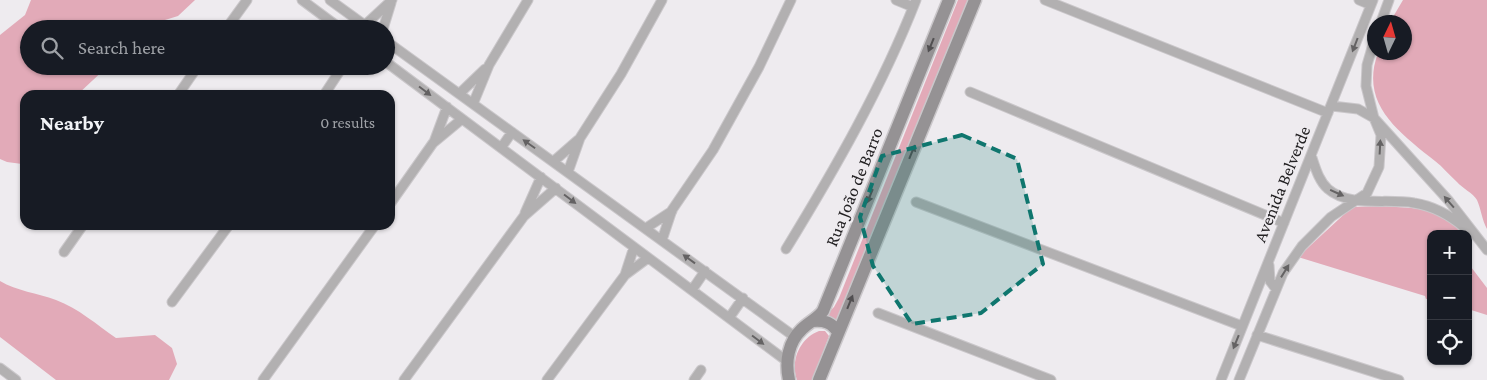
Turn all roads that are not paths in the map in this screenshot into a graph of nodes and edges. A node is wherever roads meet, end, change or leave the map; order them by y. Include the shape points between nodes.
1 (253, 0) edge
2 (302, 0) edge
3 (330, 0) edge
4 (392, 0) edge
5 (528, 0) edge
6 (662, 0) edge
7 (791, 0) edge
8 (896, 0) edge
9 (949, 0) edge
10 (975, 0) edge
11 (1045, 0) edge
12 (1359, 0) edge
13 (1389, 0) edge
14 (1372, 2) edge
15 (244, 4) edge
16 (915, 4) edge
17 (1383, 15) edge
18 (232, 20) edge
19 (329, 20) edge
20 (357, 20) edge
21 (373, 20) edge
22 (385, 20) edge
23 (395, 48) edge
24 (1368, 60) edge
25 (489, 65) junction
26 (395, 69) edge
27 (192, 75) edge
28 (339, 75) edge
29 (181, 90) edge
30 (328, 90) edge
31 (970, 92) dead end
32 (459, 94) junction
33 (473, 104) junction
34 (447, 107) junction
35 (1330, 109) junction
36 (1374, 118) junction
37 (462, 119) junction
38 (512, 132) junction
39 (580, 138) junction
40 (433, 143) junction
41 (501, 148) junction
42 (1312, 154) junction
43 (554, 161) junction
44 (568, 172) junction
45 (541, 177) junction
46 (556, 188) junction
47 (395, 197) edge
48 (1358, 200) junction
49 (916, 202) dead end
50 (672, 210) junction
51 (524, 216) junction
52 (1284, 223) junction
53 (646, 228) junction
54 (79, 230) edge
55 (224, 230) edge
56 (370, 230) edge
57 (662, 240) junction
58 (1480, 240) junction
59 (634, 247) junction
60 (786, 249) dead end
61 (1487, 250) edge
62 (64, 252) dead end
63 (648, 258) junction
64 (1269, 260) junction
65 (706, 271) junction
66 (624, 276) junction
67 (1276, 289) junction
68 (692, 290) junction
69 (1255, 295) junction
70 (743, 298) junction
71 (172, 302) dead end
72 (878, 313) dead end
73 (1266, 313) junction
74 (729, 318) junction
75 (813, 321) junction
76 (1242, 326) junction
77 (838, 332) junction
78 (1257, 335) junction
79 (795, 337) junction
80 (788, 362) junction
81 (0, 368) edge
82 (701, 370) dead end
83 (16, 380) edge
84 (263, 380) edge
85 (404, 380) edge
86 (548, 380) edge
87 (694, 380) edge
88 (789, 380) edge
89 (819, 380) edge
90 (1051, 380) edge
91 (1221, 380) edge
92 (1239, 380) edge
93 (1399, 380) edge

1 - 15 street
2 - 19 street
3 - 20 street
4 - 21 street
4 - 22 street
5 - 25 street
6 - 39 street via 621,74
7 - 50 street via 759,67 713,150
8 - 16 street
9 -> 75 street, Rua João de Barro via 823,311
77 -> 10 street
11 - 35 street
12 - 14 street
13 - 17 street
14 -> 35 street, Avenida Belverde
15 - 18 street
16 - 60 street via 860,123
23 - 32 street
24 - 36 street via 1366,86
25 - 32 street
25 - 33 street
26 -> 34 street
27 - 29 street
28 - 30 street
31 - 52 street
32 - 33 street
33 - 38 street
34 - 37 street
34 - 40 street
35 - 36 street via 1358,109
35 - 42 street, Avenida Belverde
48 -> 36 street via 1367,193 1379,166 1381,135
58 -> 36 street
37 - 40 street
37 - 41 street
38 - 41 street
43 -> 38 street
39 - 43 street
39 - 44 street
40 - 47 street
41 - 45 street
42 -> 48 street via 1318,174 1328,189
42 - 52 street, Avenida Belverde
43 - 44 street
44 - 53 street
45 - 46 street
45 - 51 street
46 - 51 street
46 -> 59 street
48 - 58 street via 1415,202 1452,216
67 -> 48 street via 1302,246 1331,218
49 - 76 street
50 - 53 street
50 - 57 street
51 - 85 street
52 - 64 street, Avenida Belverde
53 - 57 street
54 - 62 street
55 - 71 street
56 - 84 street
65 -> 57 street
58 - 61 street
59 - 63 street
59 - 66 street
63 - 66 street
63 - 68 street
64 - 67 street via 1269,276
64 - 69 street, Avenida Belverde
65 - 68 street
65 - 70 street
66 - 86 street
67 - 73 street
68 - 74 street
69 - 73 street via 1266,296
69 - 76 street, Avenida Belverde
70 - 74 street
70 - 79 street
72 - 90 street
73 - 78 street
74 -> 80 street
75 - 77 street via 830,323
75 - 79 street, Rua João de Barro
76 -> 91 street, Avenida Belverde
77 - 89 street
78 - 92 street
78 - 93 street
79 - 80 street
80 - 88 street
81 - 83 street
82 - 87 street

